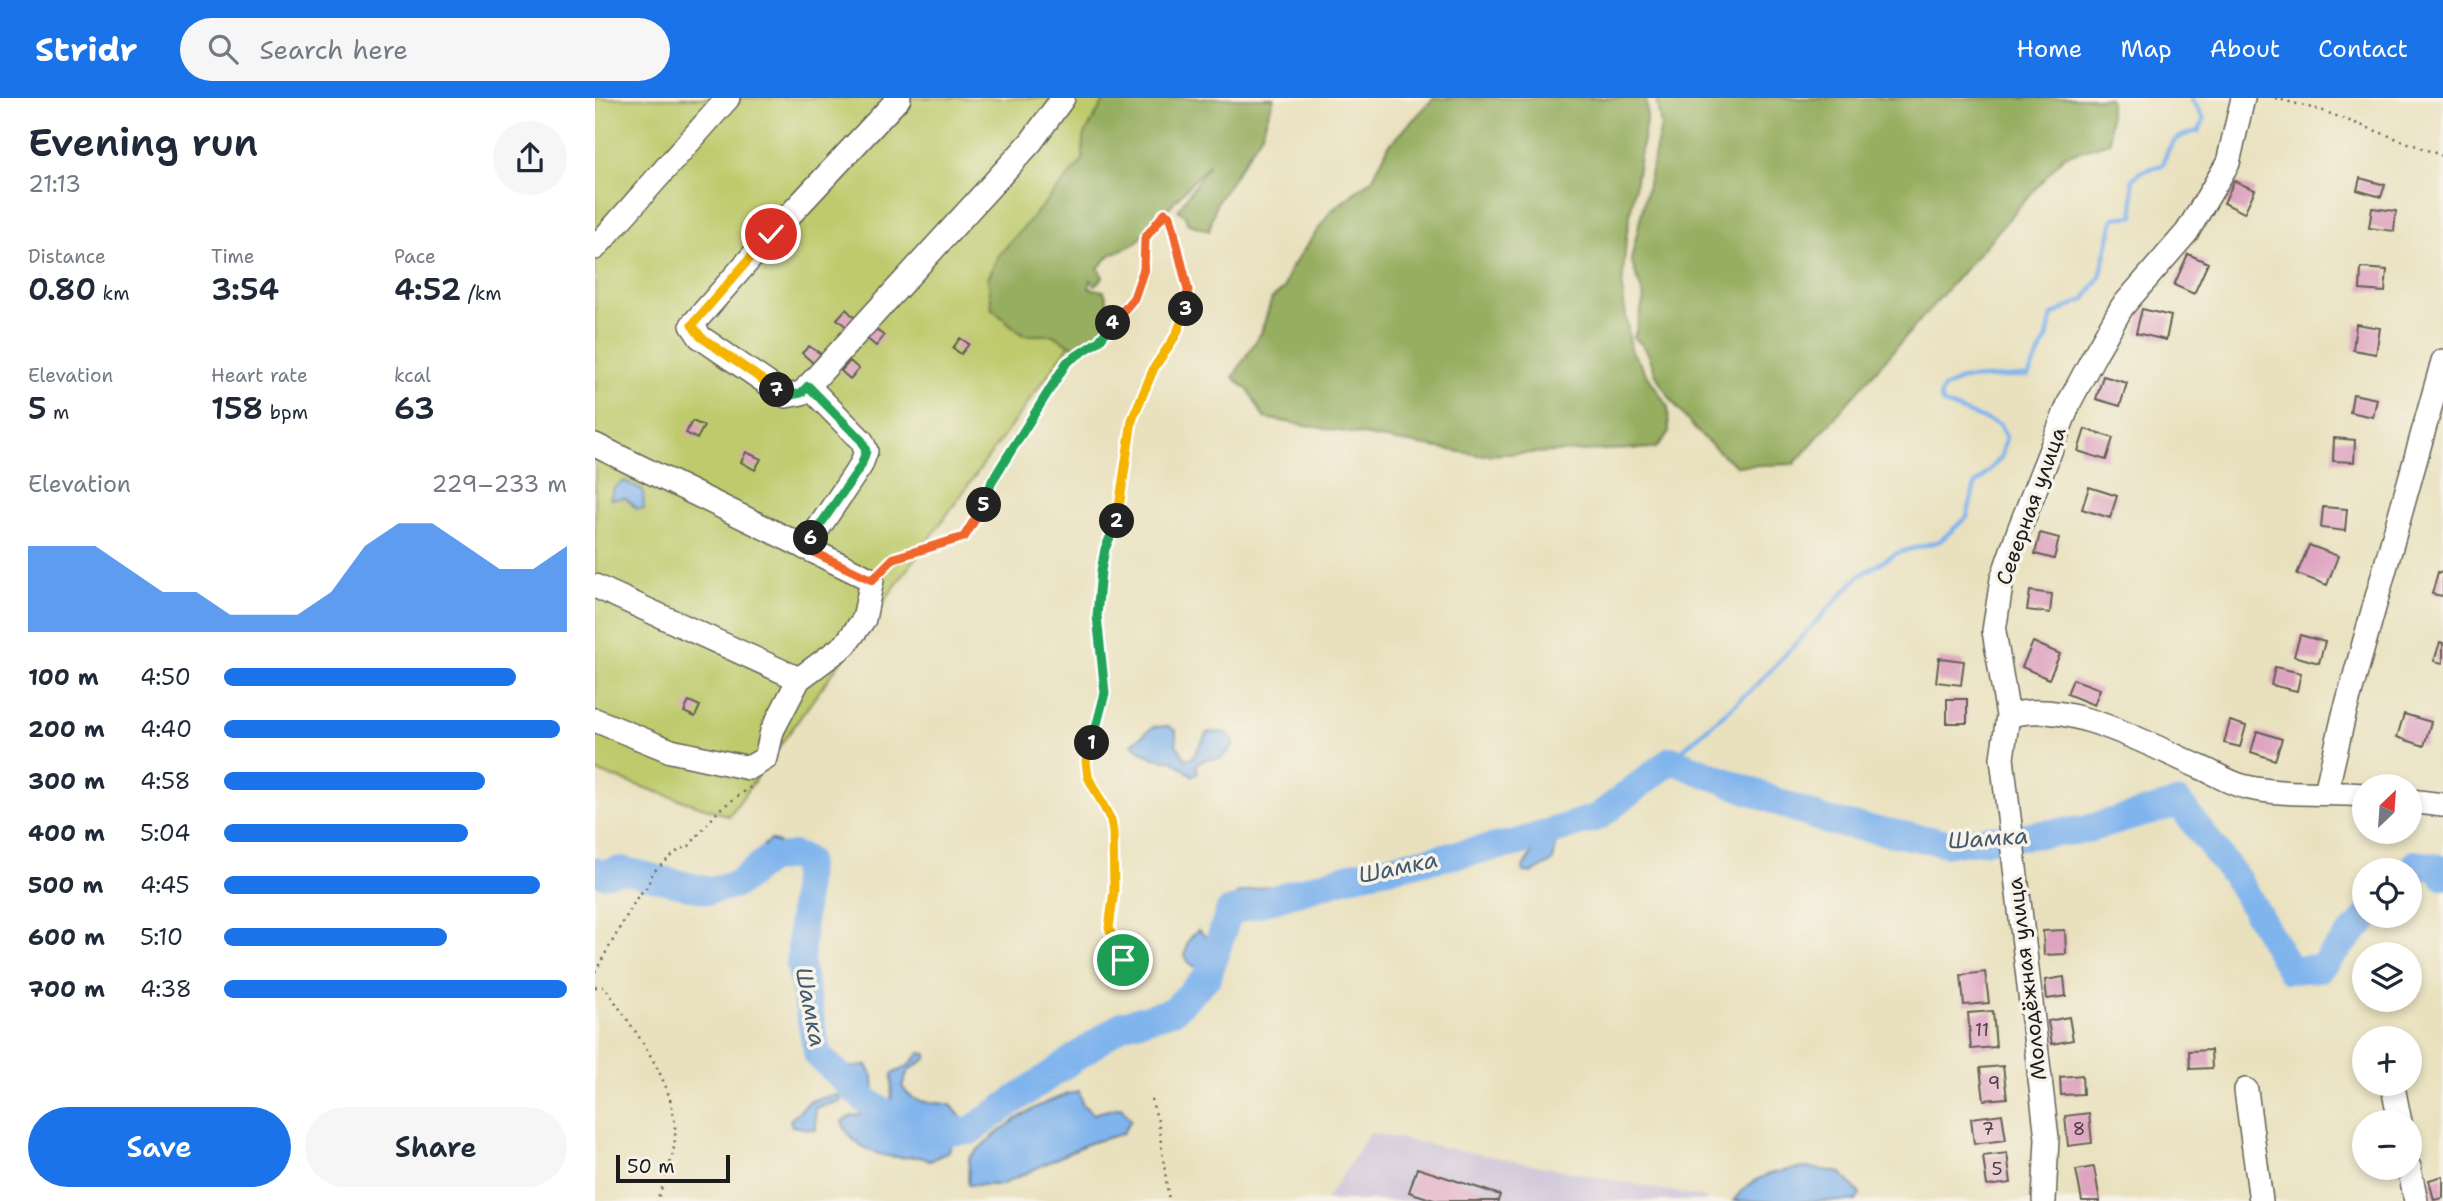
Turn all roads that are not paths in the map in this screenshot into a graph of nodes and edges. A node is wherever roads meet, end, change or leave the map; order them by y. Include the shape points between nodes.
1 (728, 98) edge
2 (899, 98) edge
3 (1063, 98) edge
4 (2243, 98) edge
5 (595, 248) edge
6 (2443, 362) edge
7 (808, 386) junction
8 (595, 445) edge
9 (805, 548) junction
10 (595, 586) edge
11 (799, 679) junction
12 (2008, 716) junction
13 (595, 720) edge
14 (2326, 792) junction
15 (2352, 794) edge
16 (2422, 803) edge
17 (2443, 806) edge
18 (2246, 1090) dead end
19 (2412, 1180) edge
20 (2044, 1201) edge
21 (2261, 1201) edge
22 (2416, 1201) edge

1 - 5 street
2 - 7 street via 692,325 701,337 786,396
3 - 7 street via 1031,142
4 - 12 street, Северная улица via 2228,163 2187,232 2122,307 2095,354 2070,401 2019,530 2002,579 1994,631
6 - 14 street
7 - 9 street via 862,441 866,451 861,466
8 - 9 street
9 - 11 street via 872,580 864,619 845,645
10 - 11 street
11 - 13 street via 772,731 766,758 749,768 671,751
12 - 14 street via 2041,710 2077,717 2244,787
12 - 20 street, Молодёжная улица via 2002,758 2047,1138
14 - 15 street
16 - 17 street
18 - 21 street
19 - 22 street

